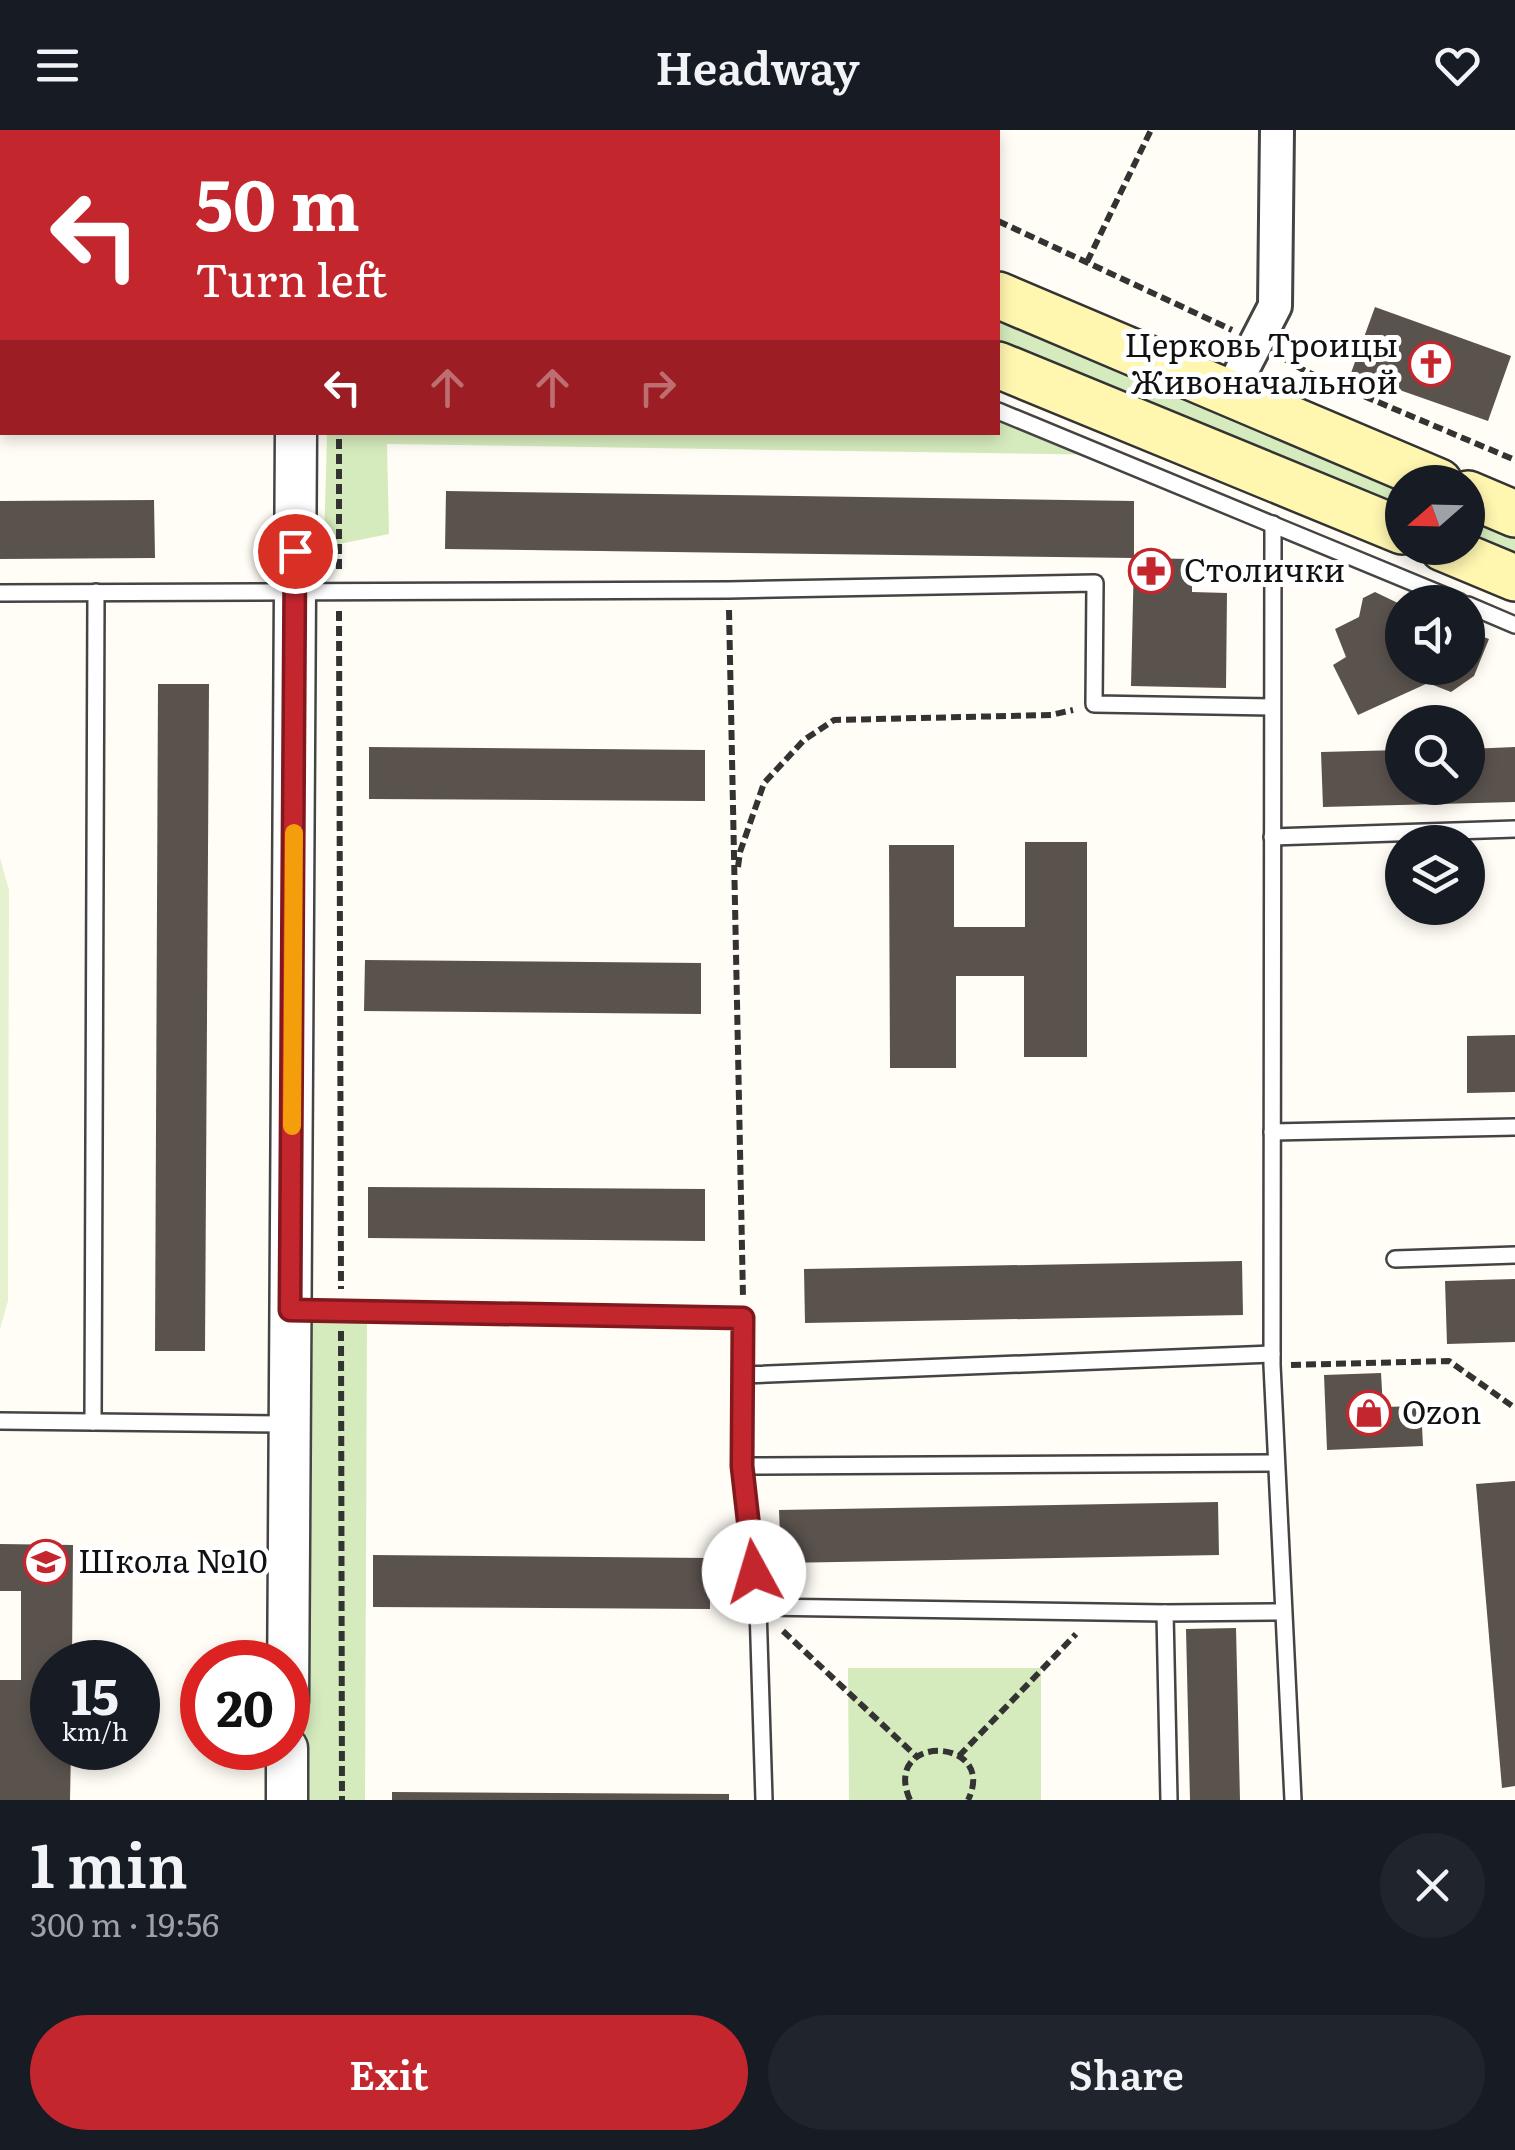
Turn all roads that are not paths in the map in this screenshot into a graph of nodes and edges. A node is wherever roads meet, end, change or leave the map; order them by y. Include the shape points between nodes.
1 (1277, 130) edge
2 (1000, 295) edge
3 (1000, 366) edge
4 (1230, 395) junction
5 (1000, 411) edge
6 (296, 435) edge
7 (1399, 465) edge
8 (1485, 501) edge
9 (1515, 514) edge
10 (1273, 524) junction
11 (1385, 524) edge
12 (1483, 565) edge
13 (1515, 578) edge
14 (1419, 585) edge
15 (295, 590) junction
16 (96, 592) junction
17 (0, 593) edge
18 (1485, 613) edge
19 (1515, 625) edge
20 (1272, 707) junction
21 (1515, 829) edge
22 (1272, 837) junction
23 (1515, 1127) edge
24 (1272, 1132) junction
25 (1515, 1256) edge
26 (1395, 1259) dead end
27 (290, 1310) junction
28 (1272, 1360) junction
29 (743, 1375) junction
30 (0, 1421) edge
31 (93, 1422) junction
32 (290, 1424) junction
33 (1276, 1463) junction
34 (742, 1466) junction
35 (758, 1607) junction
36 (1283, 1612) junction
37 (1166, 1613) junction
38 (288, 1640) edge
39 (287, 1770) edge
40 (287, 1800) edge
41 (764, 1800) edge
42 (1169, 1800) edge
43 (1293, 1800) edge

1 - 4 street via 1275,306
2 - 4 main road
3 - 11 main road
4 - 7 main road
5 - 10 lane
6 - 15 street
8 - 9 main road
10 - 14 lane
10 - 20 lane
12 - 13 main road
15 - 16 lane
15 - 20 lane via 1095,583 1094,704
15 - 27 street
16 - 17 lane
16 - 31 lane
18 - 19 lane
20 - 22 lane
21 - 22 lane
22 - 24 lane
23 - 24 lane
24 - 28 lane
25 - 26 lane
27 - 29 lane via 743,1318
27 - 32 street
28 - 29 lane
28 - 33 lane
29 - 34 lane
30 - 31 lane
31 - 32 lane
32 - 38 street
33 - 34 lane
33 - 36 lane
34 - 35 lane
35 - 37 lane
35 - 41 lane
36 - 37 lane
36 - 43 lane
37 - 42 lane
39 - 40 street

